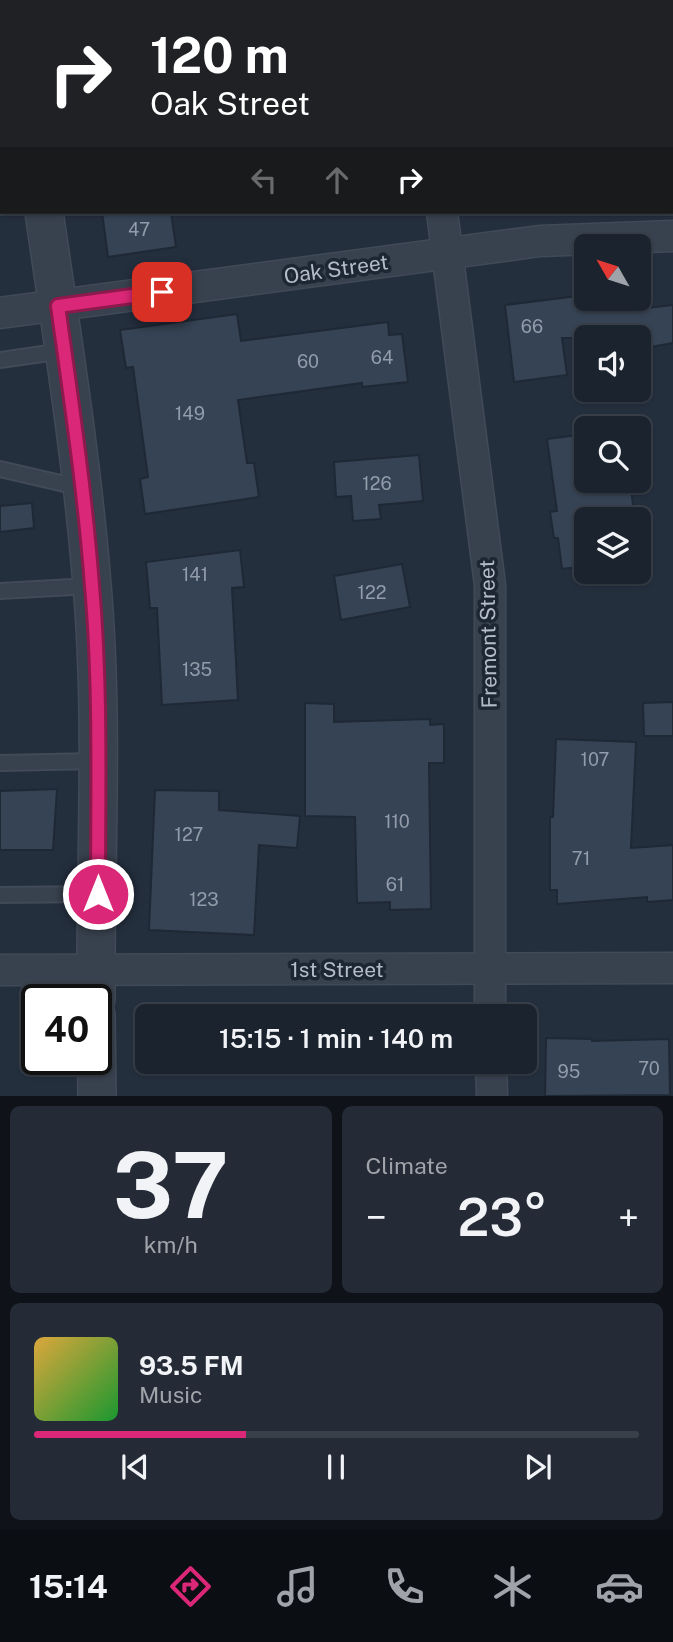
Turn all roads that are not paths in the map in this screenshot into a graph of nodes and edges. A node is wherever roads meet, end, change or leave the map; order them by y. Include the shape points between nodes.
1 (44, 214) edge
2 (442, 214) edge
3 (673, 236) edge
4 (448, 253) junction
5 (58, 306) junction
6 (0, 313) edge
7 (64, 351) junction
8 (0, 360) edge
9 (0, 468) edge
10 (83, 489) junction
11 (92, 586) junction
12 (0, 591) edge
13 (98, 761) junction
14 (0, 763) edge
15 (98, 894) junction
16 (0, 895) edge
17 (489, 968) junction
18 (673, 968) edge
19 (0, 970) edge
20 (90, 984) edge
21 (96, 984) edge
22 (112, 984) edge
23 (490, 1004) edge
24 (491, 1074) edge
25 (97, 1075) edge
26 (97, 1096) edge
27 (492, 1096) edge

1 - 5 street
2 - 4 street, Fremont Street
3 - 4 street, Oak Street via 540,241
4 - 5 street, Oak Street
4 - 17 street, Fremont Street via 490,584
5 - 6 street, Oak Street
5 - 7 street
7 - 8 lane
7 - 10 street
9 - 10 lane
10 - 11 street
11 - 12 lane
11 - 13 street
13 - 14 lane
13 - 15 street
15 - 16 lane
15 - 21 street
17 - 18 street, 1st Street
17 - 22 street, 1st Street
17 - 23 street, Fremont Street
19 - 20 street, 1st Street
24 - 27 street
25 - 26 street

